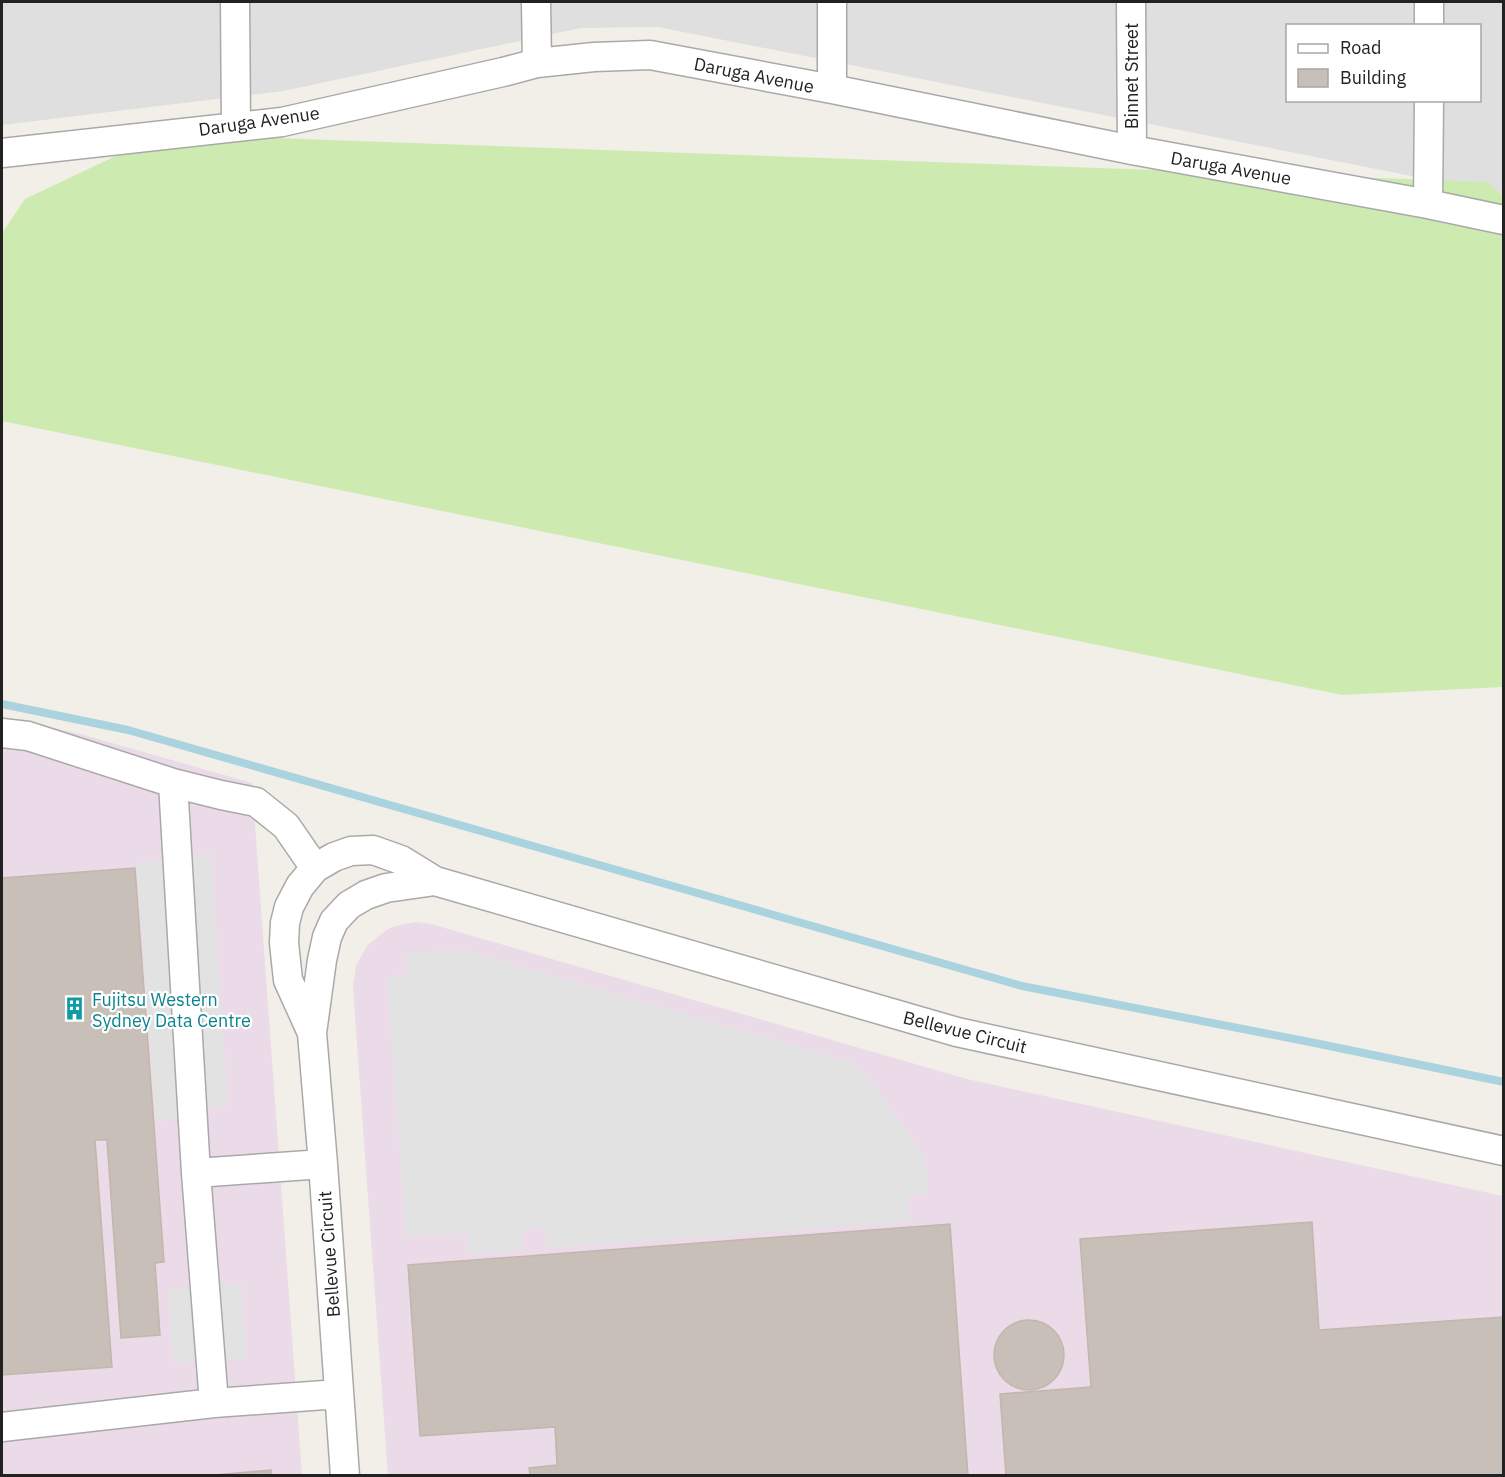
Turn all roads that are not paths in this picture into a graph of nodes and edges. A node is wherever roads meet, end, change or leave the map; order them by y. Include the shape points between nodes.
1 (235, 2) edge
2 (536, 2) edge
3 (832, 2) edge
4 (1131, 2) edge
5 (1429, 2) edge
6 (1429, 24) edge
7 (537, 63) junction
8 (832, 89) junction
9 (1429, 102) edge
10 (236, 126) junction
11 (1132, 150) junction
12 (2, 153) edge
13 (1428, 204) junction
14 (1503, 220) edge
15 (2, 733) edge
16 (173, 783) junction
17 (315, 868) junction
18 (435, 881) junction
19 (312, 1033) junction
20 (1503, 1151) edge
21 (323, 1164) junction
22 (196, 1173) junction
23 (339, 1394) junction
24 (214, 1403) junction
25 (2, 1427) edge
26 (345, 1476) edge

1 - 10 street
2 - 7 street
3 - 8 street
4 - 11 street, Binnet Street
5 - 6 street
7 - 8 street, Daruga Avenue via 650,55
7 - 10 street, Daruga Avenue via 282,122
8 - 11 street, Daruga Avenue
9 - 13 street
10 - 12 street, Daruga Avenue
11 - 13 street, Daruga Avenue
13 - 14 street, Daruga Avenue
15 - 16 street via 28,736
16 - 17 street via 255,802 286,826
16 - 22 street
17 - 18 street, Bellevue Circuit via 351,850 373,850 401,860
17 - 19 street, Bellevue Circuit via 289,907 284,943 288,980
18 - 19 street, Bellevue Circuit via 366,895 334,921 322,960
18 - 20 street, Bellevue Circuit via 957,1032
19 - 21 street, Bellevue Circuit
21 - 22 street
21 - 23 street, Bellevue Circuit
22 - 24 street
23 - 24 street
23 - 26 street, Bellevue Circuit
24 - 25 street

